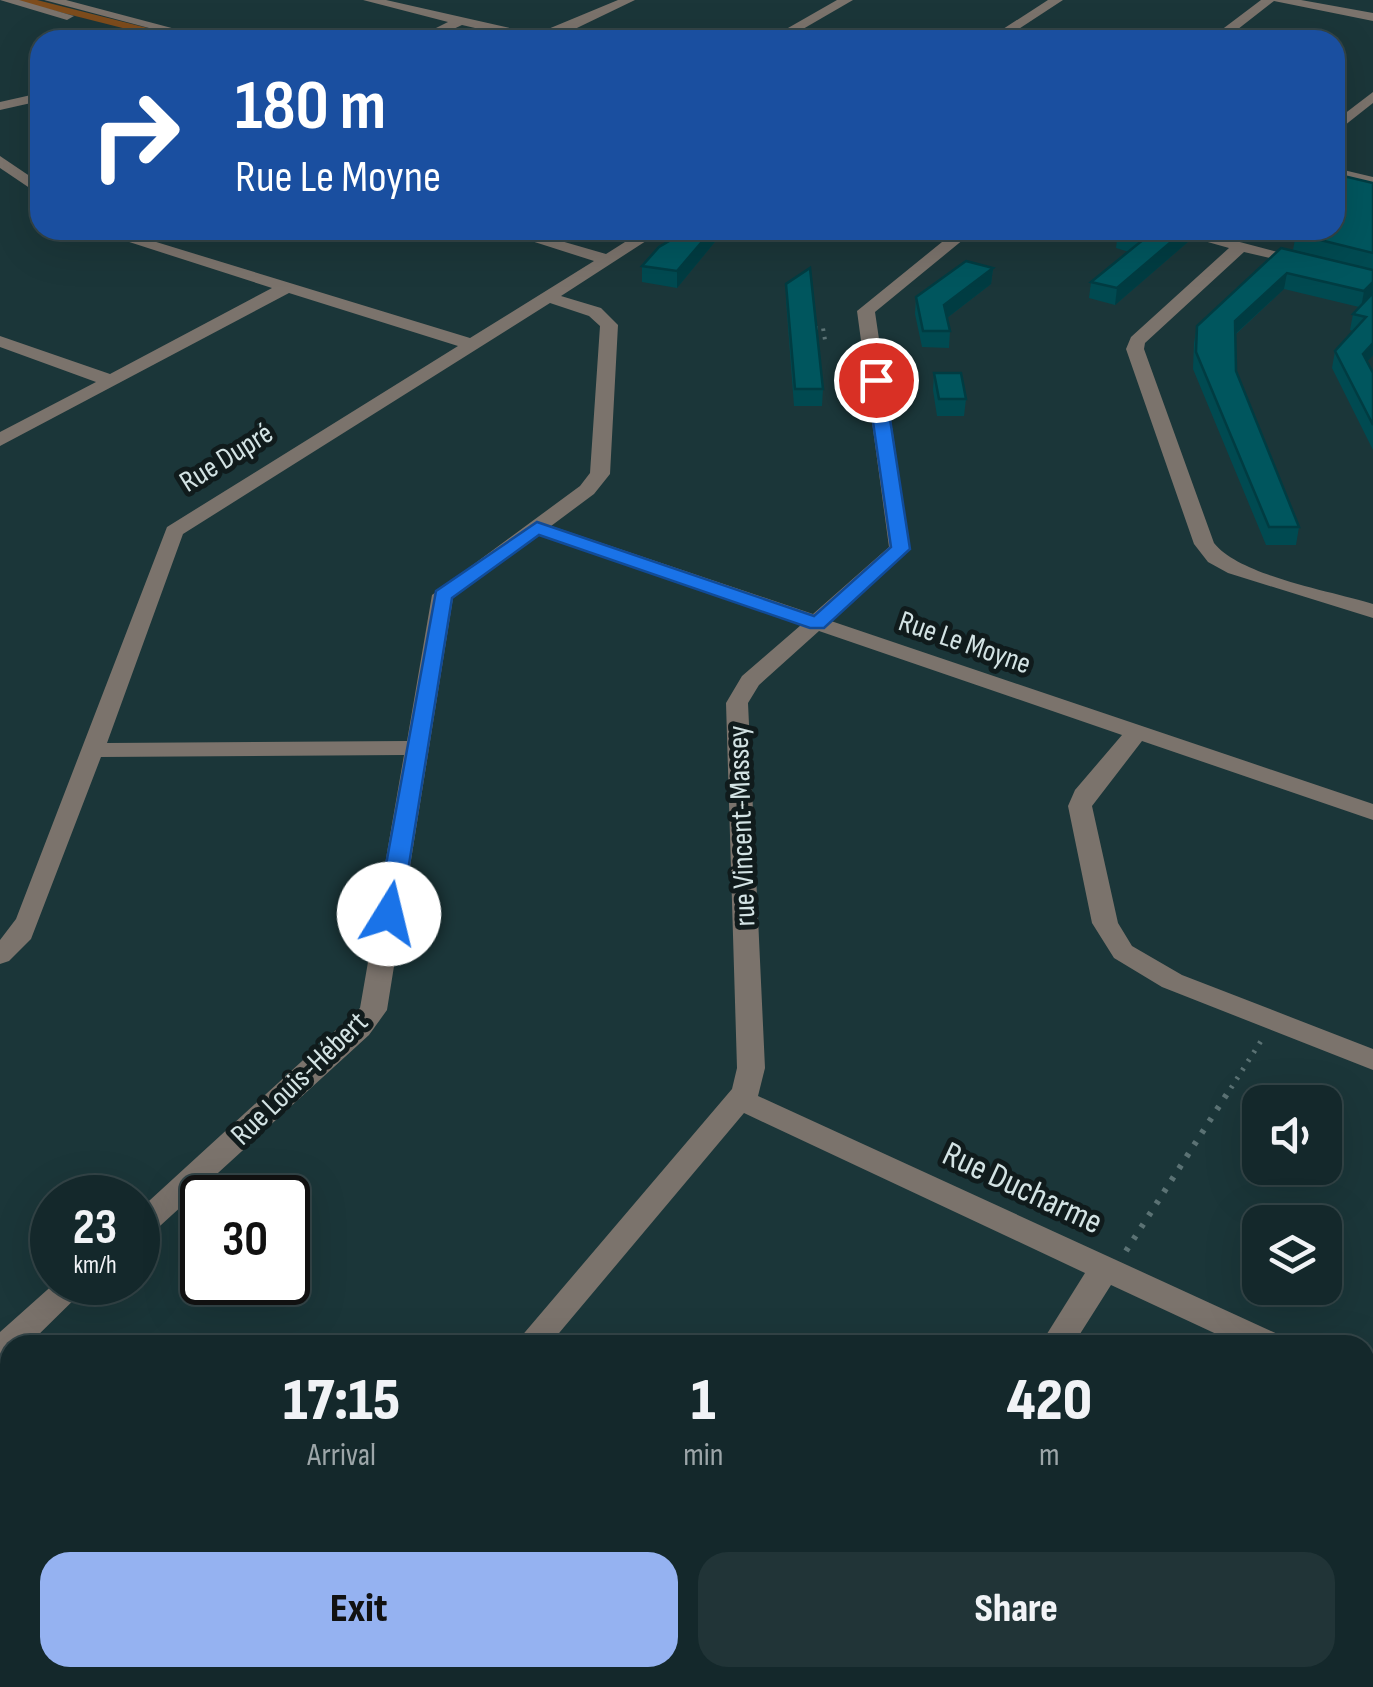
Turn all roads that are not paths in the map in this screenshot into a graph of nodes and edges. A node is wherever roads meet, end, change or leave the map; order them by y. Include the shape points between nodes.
1 (4, 0) edge
2 (50, 0) edge
3 (369, 0) edge
4 (629, 0) edge
5 (847, 0) edge
6 (1057, 0) edge
7 (1269, 0) edge
8 (1280, 0) edge
9 (1373, 18) edge
10 (460, 21) junction
11 (122, 30) edge
12 (170, 30) edge
13 (441, 30) edge
14 (500, 30) edge
15 (561, 30) edge
16 (792, 30) edge
17 (1009, 30) edge
18 (1228, 30) edge
19 (1373, 96) edge
20 (30, 98) edge
21 (0, 106) edge
22 (1345, 121) edge
23 (0, 162) edge
24 (1345, 176) edge
25 (30, 181) edge
26 (1373, 182) edge
27 (132, 240) edge
28 (541, 240) edge
29 (639, 240) edge
30 (954, 240) edge
31 (1216, 240) edge
32 (1241, 246) junction
33 (608, 259) junction
34 (1318, 265) edge
35 (286, 288) junction
36 (547, 297) junction
37 (0, 341) edge
38 (470, 344) junction
39 (112, 381) junction
40 (0, 440) edge
41 (537, 528) junction
42 (1373, 611) edge
43 (817, 624) junction
44 (1137, 732) junction
45 (416, 748) junction
46 (93, 750) junction
47 (1373, 812) edge
48 (0, 955) edge
49 (1373, 1060) edge
50 (741, 1100) junction
51 (160, 1208) edge
52 (1114, 1261) junction
53 (51, 1305) edge
54 (18, 1335) edge
55 (539, 1335) edge
56 (1063, 1335) edge
57 (1252, 1335) edge

1 - 11 street
2 - 12 street
3 - 10 street
4 - 15 street
5 - 16 street
6 - 17 street
7 - 18 street
8 - 9 street
10 - 13 street
10 - 14 street
19 - 22 street
20 - 21 street
23 - 25 street
24 - 26 street
27 - 35 street
28 - 33 street
29 - 33 street, Rue Dupré
30 - 43 street, rue Vincent-Massey via 866,312 901,546
31 - 32 street
32 - 34 street
32 - 42 street via 1136,345 1179,475 1215,558
33 - 36 street, Rue Dupré
35 - 38 street
35 - 39 street
36 - 38 street, Rue Dupré
36 - 41 street, Rue Louis-Hébert via 600,314 609,328 600,474
37 - 39 street
38 - 46 street, Rue Dupré via 179,526
39 - 40 street
41 - 43 street, Rue Le Moyne
41 - 45 street, Rue Louis-Hébert via 443,595
43 - 44 street, Rue Le Moyne
43 - 50 street, rue Vincent-Massey via 750,682 737,703 750,1068
44 - 47 street, Rue Le Moyne
44 - 49 street via 1080,806 1111,938 1160,976
45 - 46 street
45 - 51 street, Rue Louis-Hébert via 369,1016
46 - 48 street, Rue Dupré via 29,920
50 - 52 street, Rue Ducharme
50 - 55 street
52 - 56 street
52 - 57 street, Rue Ducharme
53 - 54 street

